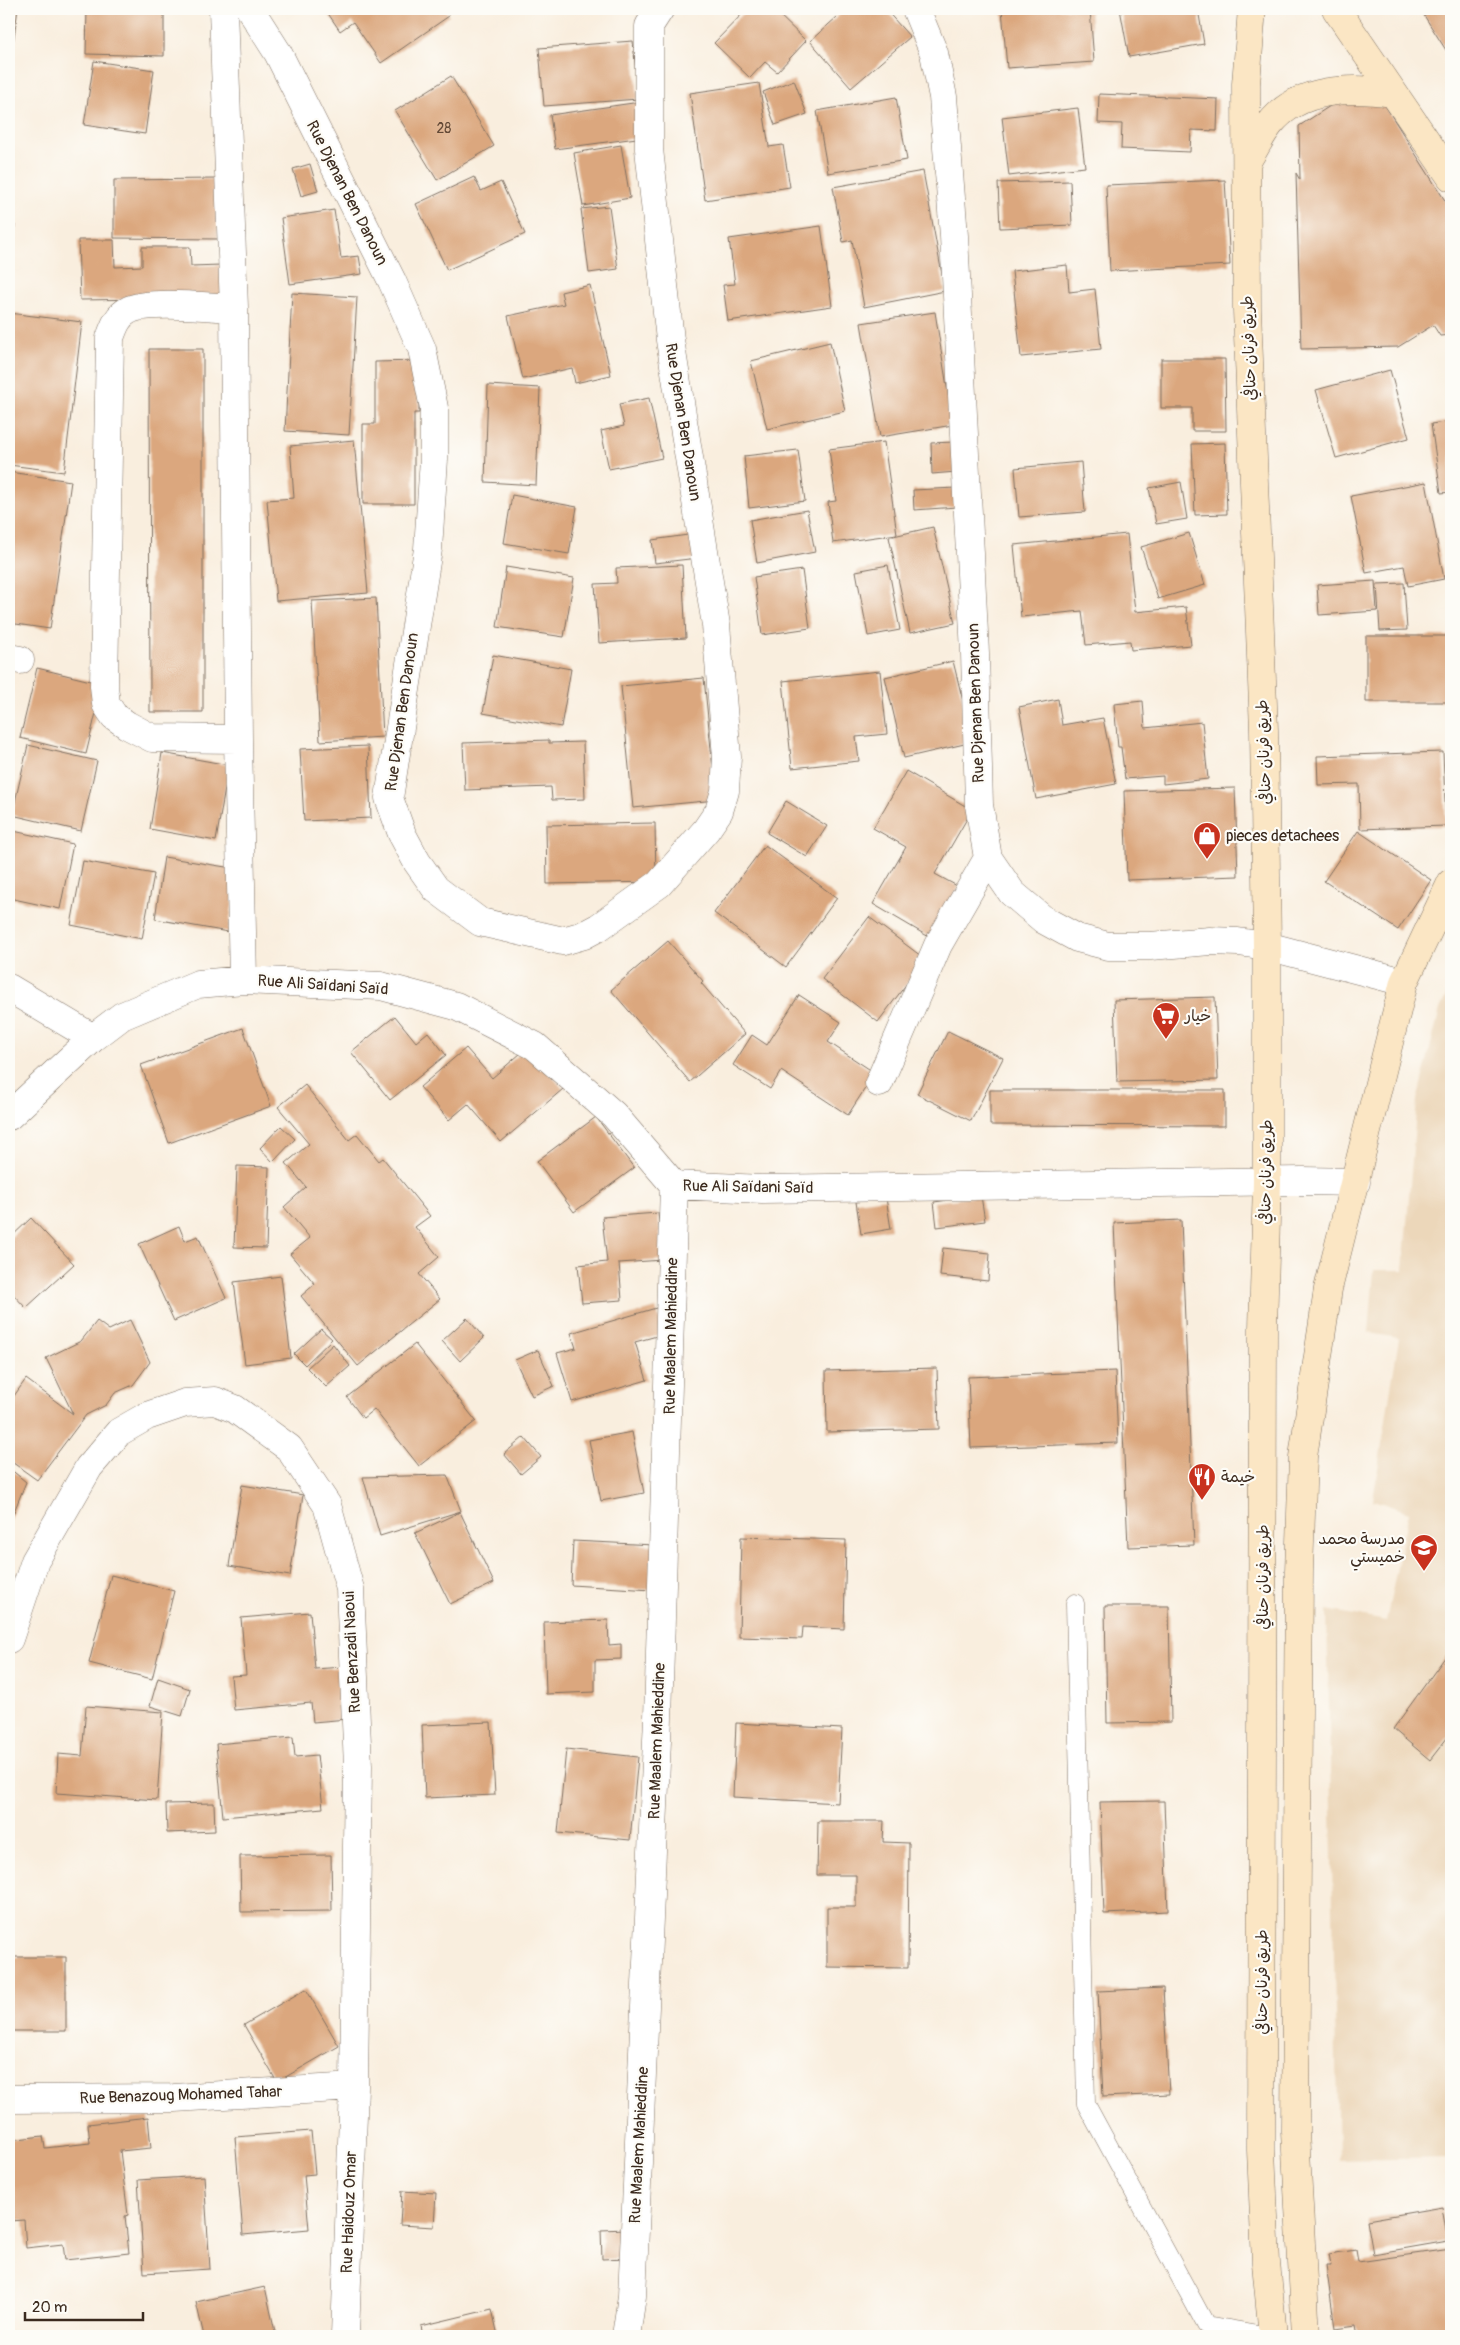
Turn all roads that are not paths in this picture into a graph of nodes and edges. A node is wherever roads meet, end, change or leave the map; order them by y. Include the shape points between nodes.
1 (223, 9) edge
2 (250, 9) edge
3 (660, 9) edge
4 (916, 9) edge
5 (1252, 9) edge
6 (1336, 9) edge
7 (1392, 93) junction
8 (1248, 161) junction
9 (1451, 177) edge
10 (234, 308) junction
11 (238, 739) junction
12 (988, 858) junction
13 (1451, 884) edge
14 (1267, 946) junction
15 (243, 980) junction
16 (1404, 982) junction
17 (9, 988) edge
18 (93, 1038) junction
19 (879, 1083) dead end
20 (9, 1116) edge
21 (1267, 1181) junction
22 (1356, 1182) junction
23 (674, 1185) junction
24 (1075, 1602) dead end
25 (9, 1639) edge
26 (354, 2088) junction
27 (9, 2099) edge
28 (345, 2336) edge
29 (626, 2336) edge
30 (1269, 2336) edge
31 (1273, 2336) edge
32 (1306, 2336) edge

1 - 10 street
2 - 3 street, Rue Djenan Ben Danoun via 278,53 392,281 422,350 434,408 428,548 389,798 402,834 436,889 480,922 563,940 599,927 660,884 706,830 725,791 728,757 716,625 670,340 649,149 650,26
4 - 12 street, Rue Djenan Ben Danoun via 934,53 943,96 954,236 975,653 979,805
5 - 8 main road, طريق فرنان حنافي via 1246,84
6 - 7 main road
7 - 8 main road via 1372,90 1310,95 1271,123
7 - 9 main road
8 - 14 main road, طريق فرنان حنافي via 1247,310 1264,730
10 - 11 street
10 - 11 street via 149,305 129,310 116,321 110,338 104,686 106,704 114,716 152,738
11 - 15 street
12 - 14 street, Rue Djenan Ben Danoun via 1012,893 1044,920 1077,938 1108,946 1224,940
12 - 19 street via 938,945
13 - 16 main road
14 - 16 street, Rue Djenan Ben Danoun
14 - 21 main road, طريق فرنان حنافي
15 - 18 street, Rue Ali Saïdani Saïd via 198,984 122,1016
15 - 23 street, Rue Ali Saïdani Saïd via 381,986 456,1006 535,1046 614,1116
16 - 22 main road
17 - 18 street
18 - 20 street, Rue Ali Saïdani Saïd
21 - 22 street, Rue Ali Saïdani Saïd
21 - 23 street, Rue Ali Saïdani Saïd via 762,1189
21 - 31 main road, طريق فرنان حنافي via 1263,1339 1261,2150
22 - 32 main road via 1328,1288 1303,1457 1298,1570 1295,2132
23 - 29 street, Rue Maalem Mahieddine via 658,1718 632,2296
24 - 30 lane via 1086,2104 1206,2325
25 - 26 street, Rue Benzadi Naoui via 35,1561 89,1467 118,1432 147,1416 185,1403 215,1401 235,1409 289,1448 327,1505 350,1590 358,1766
26 - 27 street, Rue Benazoug Mohamed Tahar via 174,2098
26 - 28 street, Rue Haidouz Omar

